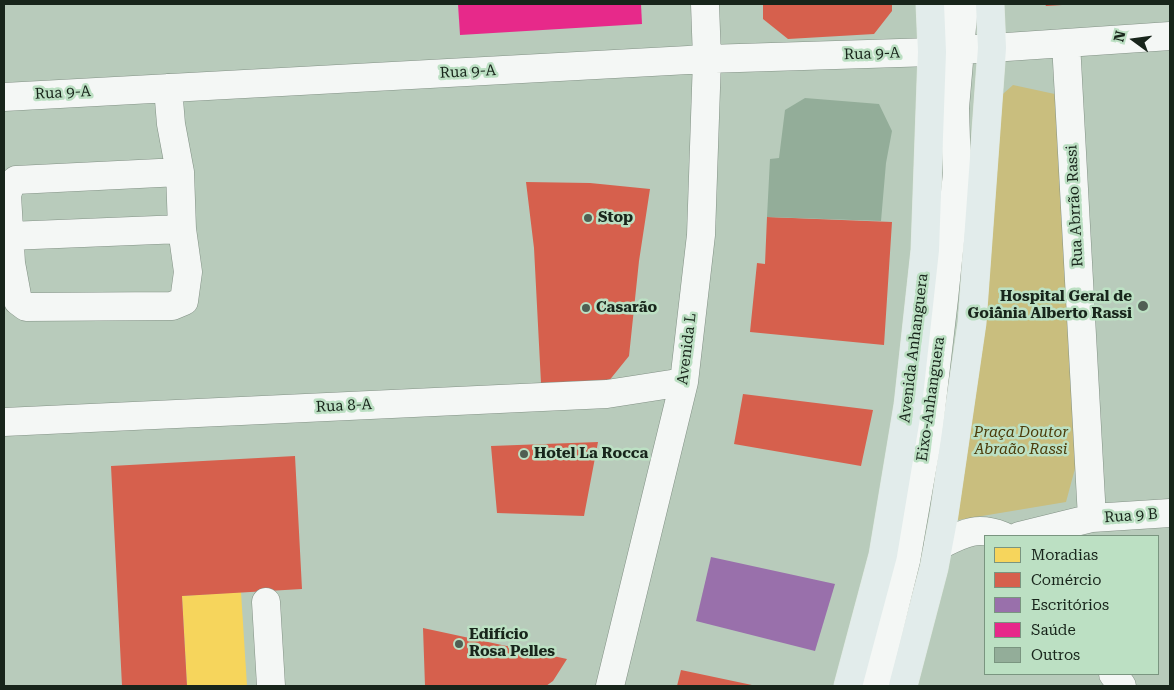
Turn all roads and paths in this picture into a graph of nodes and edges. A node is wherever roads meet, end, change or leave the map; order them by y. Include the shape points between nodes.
1 (705, 4) edge
2 (930, 4) edge
3 (946, 4) edge
4 (964, 4) edge
5 (990, 4) edge
6 (1170, 36) edge
7 (1066, 43) junction
8 (992, 48) junction
9 (948, 50) junction
10 (708, 59) junction
11 (179, 87) junction
12 (4, 97) edge
13 (178, 163) junction
14 (182, 230) junction
15 (9, 236) junction
16 (684, 382) junction
17 (4, 422) edge
18 (1170, 513) edge
19 (944, 515) junction
20 (1086, 527) edge
21 (966, 532) junction
22 (1000, 535) edge
23 (1026, 535) edge
24 (938, 546) junction
25 (266, 602) dead end
26 (1114, 675) edge
27 (271, 686) edge
28 (610, 686) edge
29 (848, 686) edge
30 (875, 686) edge
31 (903, 686) edge
32 (1122, 686) edge

1 - 10 street, Avenida L
2 - 9 main road, Avenida Anhanguera
3 - 9 street, Eixo-Anhanguera
4 - 9 street, Eixo-Anhanguera
5 - 8 main road
6 - 7 street
7 - 8 street
7 - 20 street, Rua Abrrão Rassi
8 - 9 street, Rua 9-A
8 - 19 main road via 972,323
9 - 10 street, Rua 9-A
9 - 29 main road, Avenida Anhanguera via 908,405 883,555
9 - 30 street, Eixo-Anhanguera via 955,108 957,173 944,299 928,435 906,561
10 - 11 street, Rua 9-A
10 - 16 street, Avenida L via 701,235
11 - 12 street, Rua 9-A
11 - 13 street via 172,124
13 - 14 street
13 - 15 street via 16,180 7,195
14 - 15 street
14 - 15 street via 188,272 184,301 172,306 26,307 18,301
16 - 17 street, Rua 8-A via 607,394
16 - 28 street, Avenida L
18 - 20 street, Rua 9 B
19 - 21 street
19 - 24 main road
20 - 23 street, Rua 9 B
21 - 22 street
21 - 24 street
24 - 31 main road
25 - 27 street
26 - 32 street

